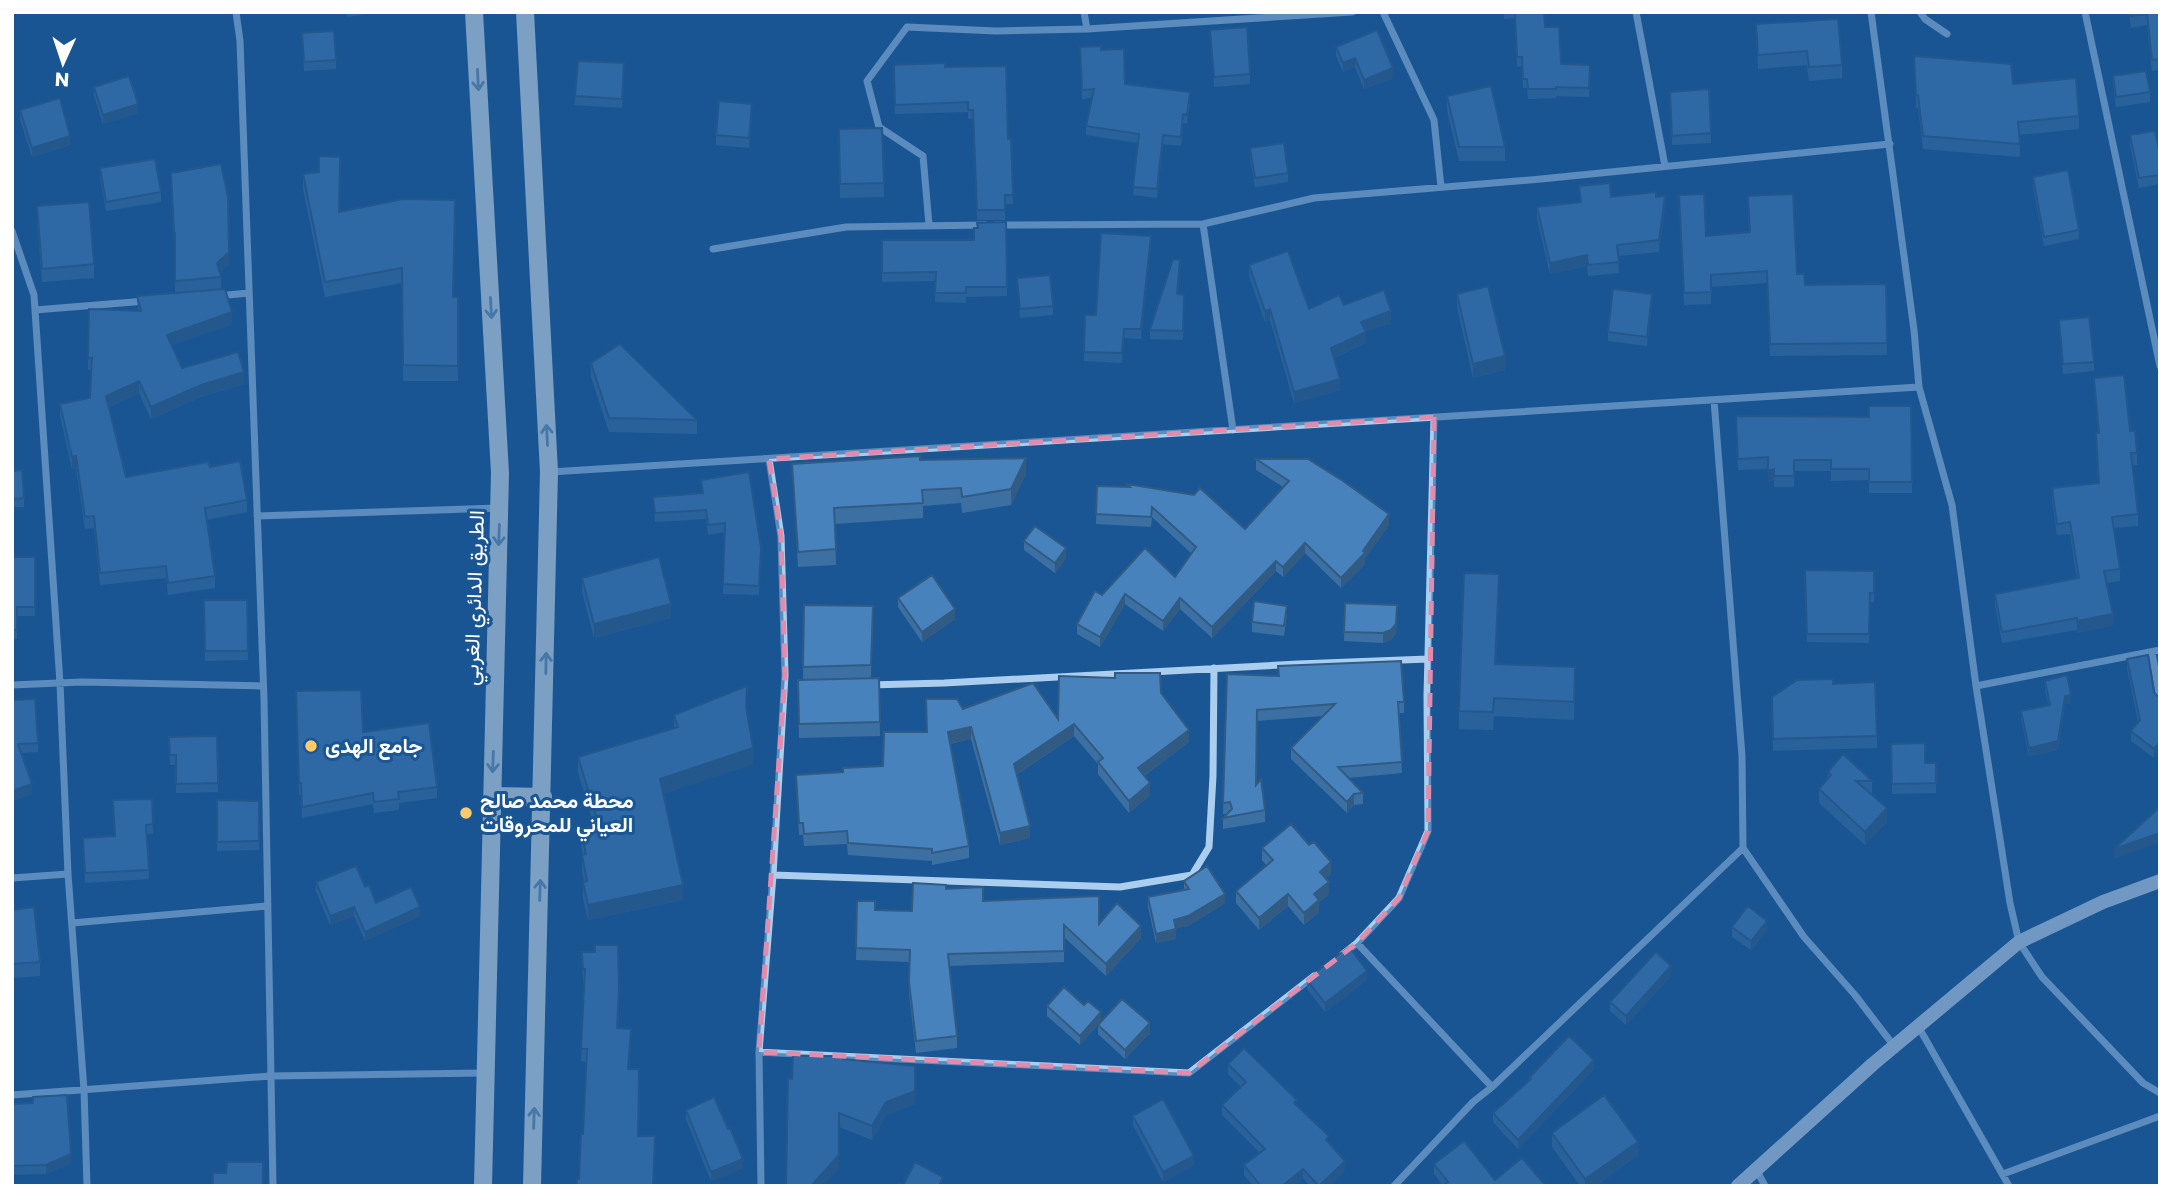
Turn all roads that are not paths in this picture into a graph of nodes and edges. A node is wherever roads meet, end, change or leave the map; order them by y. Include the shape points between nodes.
1 (236, 12) edge
2 (474, 12) edge
3 (525, 12) edge
4 (1084, 12) edge
5 (1352, 12) edge
6 (1383, 12) edge
7 (1636, 12) edge
8 (1871, 12) edge
9 (1920, 12) edge
10 (2085, 12) edge
11 (1087, 29) junction
12 (1947, 34) dead end
13 (1890, 144) junction
14 (1665, 166) junction
15 (1441, 187) junction
16 (1203, 224) junction
17 (929, 225) junction
18 (12, 231) edge
19 (713, 249) dead end
20 (249, 293) junction
21 (209, 296) edge
22 (155, 301) edge
23 (35, 310) junction
24 (2160, 366) edge
25 (1919, 387) junction
26 (1714, 400) junction
27 (1434, 417) junction
28 (1233, 430) junction
29 (769, 459) junction
30 (549, 472) junction
31 (500, 508) junction
32 (257, 516) junction
33 (2156, 651) edge
34 (1428, 659) junction
35 (1214, 668) junction
36 (60, 683) junction
37 (12, 685) edge
38 (864, 685) edge
39 (263, 686) junction
40 (798, 686) edge
41 (1976, 686) junction
42 (785, 687) junction
43 (2160, 700) edge
44 (492, 796) junction
45 (543, 797) junction
46 (1743, 848) junction
47 (68, 874) junction
48 (774, 875) junction
49 (12, 878) edge
50 (2160, 881) edge
51 (267, 906) junction
52 (72, 923) junction
53 (2019, 942) junction
54 (1357, 943) junction
55 (1336, 960) edge
56 (1325, 968) edge
57 (1918, 1026) junction
58 (1894, 1046) junction
59 (759, 1052) junction
60 (485, 1073) junction
61 (271, 1076) junction
62 (1492, 1087) junction
63 (84, 1090) junction
64 (2160, 1093) edge
65 (12, 1095) edge
66 (2160, 1116) edge
67 (1756, 1169) junction
68 (2003, 1174) junction
69 (87, 1186) edge
70 (273, 1186) edge
71 (482, 1186) edge
72 (532, 1186) edge
73 (761, 1186) edge
74 (1394, 1186) edge
75 (1738, 1186) edge
76 (1765, 1186) edge
77 (2009, 1186) edge

1 - 20 street
2 -> 31 main road, الطريق الدائري الغربي
30 -> 3 main road
4 - 11 street
5 - 11 street
6 - 15 street via 1434,120
7 - 14 street
8 - 13 street
9 - 12 street
10 - 24 street
11 - 17 street via 907,27 867,81 878,127 923,156
13 - 14 street
13 - 25 street
14 - 15 street
15 - 16 street via 1314,198
16 - 17 street
16 - 28 street
17 - 19 street via 846,227
18 - 23 street
20 - 21 street
20 - 32 street
22 - 23 street
23 - 36 street
25 - 26 street
25 - 41 street via 1952,505
26 - 27 street
26 - 46 street via 1742,756
27 - 28 street
27 - 34 street
28 - 29 street
29 - 30 street
29 - 42 street via 781,536
45 -> 30 main road
31 - 32 street
31 -> 44 main road, الطريق الدائري الغربي
32 - 39 street
33 - 41 street
33 - 43 street
34 - 35 street
34 - 54 street via 1429,831 1399,898
35 - 38 street
35 - 48 street via 1209,847 1192,875 1120,887
36 - 37 street
36 - 39 street
36 - 47 street
39 - 51 street
40 - 42 street
41 - 53 street
42 - 48 street
44 - 45 main road
44 - 60 main road, الطريق الدائري الغربي
72 -> 45 main road
46 - 58 street via 1804,937
46 - 62 street
47 - 49 street
47 - 52 street
48 - 59 street
50 - 53 street
51 - 52 street
51 - 61 street
52 - 63 street
53 - 57 street
53 - 64 street via 2042,977 2143,1083
54 - 55 street
54 - 62 street
56 - 59 street via 1189,1073
57 - 58 street
57 - 68 street
58 - 67 street
59 - 73 street
60 - 61 street
60 - 71 main road, الطريق الدائري الغربي
61 - 63 street
61 - 70 street
62 - 74 street
63 - 65 street
63 - 69 street
66 - 68 street
67 - 75 street
67 - 76 street
68 - 77 street

